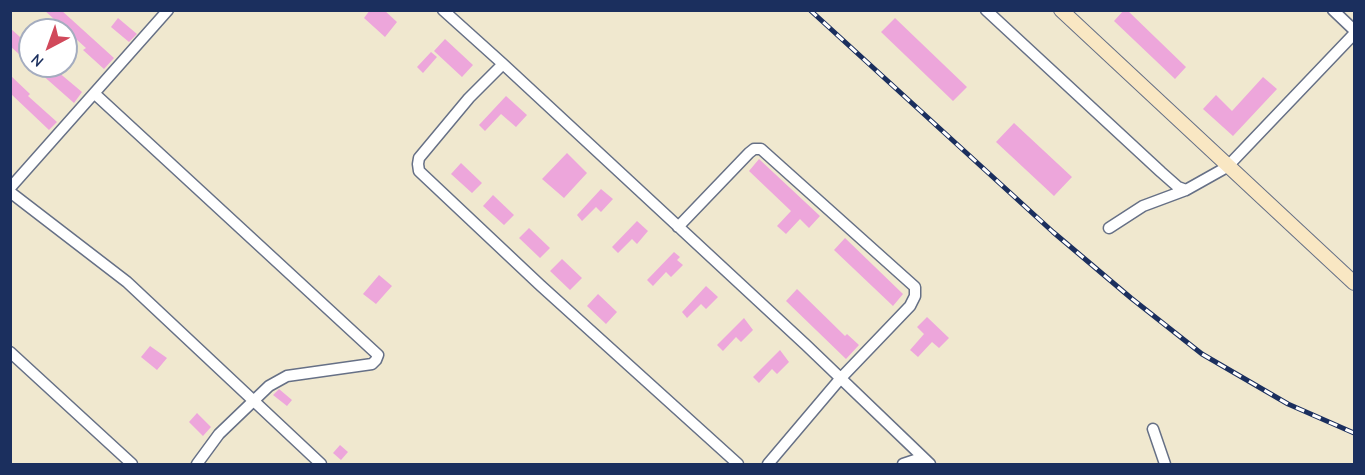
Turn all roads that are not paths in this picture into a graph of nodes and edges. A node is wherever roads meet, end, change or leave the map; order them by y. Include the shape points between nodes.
1 (168, 10) edge
2 (443, 10) edge
3 (986, 10) edge
4 (1061, 10) edge
5 (1333, 10) edge
6 (1354, 32) edge
7 (503, 63) junction
8 (95, 94) junction
9 (1227, 167) junction
10 (10, 190) edge
11 (1185, 190) junction
12 (678, 227) junction
13 (1109, 228) dead end
14 (1354, 283) edge
15 (10, 352) edge
16 (840, 379) junction
17 (253, 401) junction
18 (1153, 429) dead end
19 (925, 461) edge
20 (132, 465) edge
21 (197, 465) edge
22 (321, 465) edge
23 (738, 465) edge
24 (768, 465) edge
25 (903, 465) edge
26 (1165, 465) edge

1 - 8 street
2 - 7 street
3 - 11 street
4 - 9 street
5 - 6 street
6 - 9 street
7 - 12 street
7 - 23 street via 419,158 419,171
8 - 10 street
8 - 17 street via 378,353 372,364 287,376
9 - 11 street
9 - 14 street
10 - 17 street via 127,282
11 - 13 street via 1143,206
12 - 16 street
12 - 16 street via 749,153 761,149 915,287 910,306
15 - 20 street
16 - 19 street
16 - 24 street
17 - 21 street via 219,434
17 - 22 street
18 - 26 street
19 - 25 street

